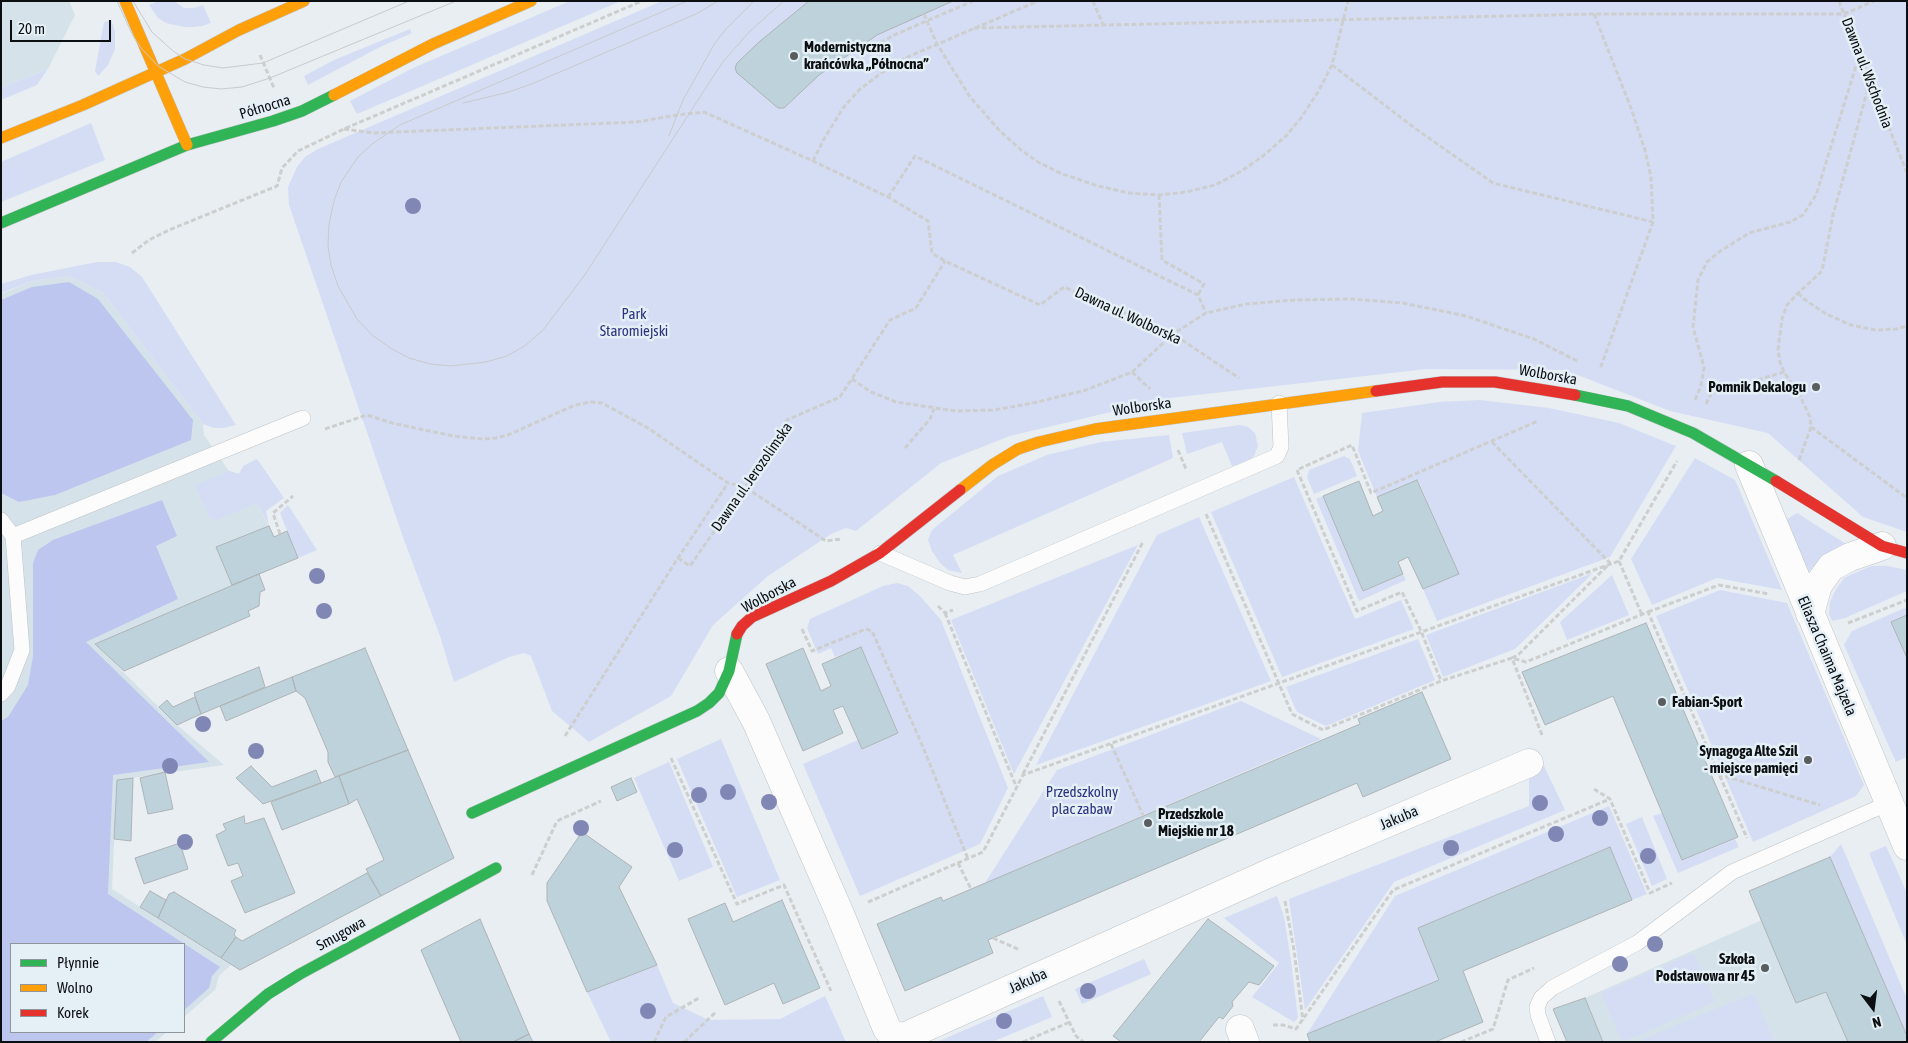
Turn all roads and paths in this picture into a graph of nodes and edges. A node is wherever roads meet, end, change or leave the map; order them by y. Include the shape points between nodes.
1 (125, 1) edge
2 (304, 1) edge
3 (531, 1) edge
4 (642, 1) edge
5 (973, 1) edge
6 (1038, 1) edge
7 (1093, 1) edge
8 (1348, 1) edge
9 (1839, 1) edge
10 (1874, 1) edge
11 (924, 14) dead end
12 (1594, 14) junction
13 (1844, 14) junction
14 (1344, 20) junction
15 (927, 21) junction
16 (1103, 25) junction
17 (248, 26) junction
18 (974, 28) junction
19 (864, 43) dead end
20 (937, 44) junction
21 (1860, 53) junction
22 (1332, 64) junction
23 (156, 72) junction
24 (1870, 81) junction
25 (286, 117) junction
26 (344, 129) junction
27 (1, 138) edge
28 (187, 145) junction
29 (298, 151) junction
30 (813, 161) junction
31 (1907, 173) edge
32 (1159, 196) junction
33 (888, 197) junction
34 (1653, 222) junction
35 (1, 223) edge
36 (132, 253) dead end
37 (945, 261) junction
38 (1798, 293) junction
39 (1198, 295) junction
40 (1206, 313) junction
41 (1907, 326) edge
42 (1173, 334) junction
43 (1582, 363) dead end
44 (1132, 372) junction
45 (1784, 372) junction
46 (1606, 376) dead end
47 (852, 379) junction
48 (1279, 403) junction
49 (934, 409) junction
50 (303, 418) dead end
51 (1171, 418) junction
52 (1545, 418) dead end
53 (1811, 427) junction
54 (317, 432) dead end
55 (1688, 432) junction
56 (1492, 442) junction
57 (906, 448) dead end
58 (1277, 456) junction
59 (1749, 465) junction
60 (1296, 470) junction
61 (1288, 473) dead end
62 (728, 483) junction
63 (745, 487) junction
64 (1788, 489) junction
65 (1196, 491) junction
66 (293, 496) dead end
67 (1907, 498) edge
68 (1, 520) edge
69 (280, 534) dead end
70 (13, 536) junction
71 (1144, 540) dead end
72 (1895, 550) edge
73 (880, 553) junction
74 (678, 558) junction
75 (1619, 561) junction
76 (1610, 563) junction
77 (858, 567) junction
78 (1808, 608) junction
79 (1648, 612) junction
80 (945, 614) dead end
81 (1642, 615) junction
82 (801, 627) dead end
83 (1421, 631) junction
84 (1512, 658) junction
85 (729, 671) junction
86 (1441, 681) junction
87 (1278, 683) junction
88 (1, 694) edge
89 (1544, 738) dead end
90 (1111, 744) junction
91 (670, 755) dead end
92 (581, 762) junction
93 (1529, 762) dead end
94 (1718, 774) junction
95 (1023, 775) junction
96 (1017, 787) junction
97 (1594, 789) dead end
98 (1610, 799) junction
99 (601, 801) dead end
100 (1813, 803) dead end
101 (1889, 804) junction
102 (472, 813) dead end
103 (1143, 815) dead end
104 (1743, 829) dead end
105 (1907, 846) edge
106 (968, 859) junction
107 (958, 863) junction
108 (496, 868) dead end
109 (1274, 871) junction
110 (532, 875) dead end
111 (1675, 881) dead end
112 (971, 889) dead end
113 (840, 914) junction
114 (1046, 973) junction
115 (831, 991) dead end
116 (699, 998) dead end
117 (716, 1012) dead end
118 (1303, 1021) junction
119 (1070, 1022) junction
120 (1296, 1029) dead end
121 (211, 1042) edge
122 (654, 1042) edge
123 (684, 1042) edge
124 (1024, 1042) edge
125 (1083, 1042) edge
126 (1548, 1042) edge

1 - 23 street
2 - 17 street
3 - 25 street, Północna via 432,44
4 - 26 path
5 - 15 path
6 - 18 path
7 - 16 path
8 - 14 path
9 - 13 path, Dawna ul. Wschodnia
10 - 13 path
11 - 15 path
12 - 13 path
12 - 14 path
12 - 34 path via 1645,150 1651,177
13 - 21 path, Dawna ul. Wschodnia
14 - 16 path
14 - 22 path
15 - 19 path via 868,50
15 - 20 path
16 - 18 path
17 - 23 street
17 - 25 path
18 - 20 path
20 - 30 path via 903,59 859,90 833,123
20 - 32 path via 970,97 1021,150 1038,162 1098,186
21 - 24 path, Dawna ul. Wschodnia
21 - 55 path via 1816,195 1803,214 1790,222 1749,233 1707,262 1698,280 1693,327 1704,367
22 - 32 path via 1301,118 1263,156 1215,185
22 - 34 path via 1493,183
23 - 27 street
23 - 28 street
24 - 31 path, Dawna ul. Wschodnia
24 - 38 path via 1833,215 1822,271
25 - 28 street, Północna
25 - 29 path
26 - 29 path
26 - 30 path via 373,133 626,123 704,112
28 - 35 street, Północna
29 - 36 path via 282,168 277,186 169,230
30 - 33 path
32 - 39 path via 1162,260 1204,284
33 - 37 path via 928,221 932,253
33 - 39 path via 915,156
34 - 46 path via 1599,372
37 - 42 path, Dawna ul. Wolborska via 1040,305 1064,286
37 - 47 path, Dawna ul. Jerozolimska via 916,308 890,320
38 - 41 path via 1826,314 1851,325 1876,330
38 - 45 path via 1787,305 1782,319 1778,350
39 - 40 path
40 - 42 path
40 - 43 path via 1246,304 1295,300 1353,299 1402,303 1466,316 1512,331
42 - 44 path
42 - 48 path, Dawna ul. Wolborska
44 - 49 path via 1086,390 1033,403 994,410
44 - 51 path via 1164,404
45 - 53 path via 1800,396
45 - 55 path via 1711,394
47 - 49 path via 871,392 896,402
47 - 63 path, Dawna ul. Jerozolimska via 840,397 788,420
48 - 51 street, Wolborska
48 - 55 street, Wolborska via 1442,382 1495,382 1628,406
48 - 58 lane via 1281,447
49 - 57 path via 930,419
50 - 70 lane
51 - 65 path via 1180,456
51 - 73 street, Wolborska via 1095,429 1018,450 992,465
52 - 56 path
53 - 64 path
53 - 67 path
54 - 62 path via 367,415 453,436 496,438 575,404 602,403 648,428
55 - 59 street, Wolborska
55 - 75 path
56 - 60 path via 1370,493 1352,445
56 - 76 path
58 - 60 path
58 - 65 lane
59 - 64 street, Wolborska
59 - 78 street, Eliasza Chaima Majzela
60 - 61 path
60 - 83 path via 1357,611 1402,592
62 - 63 path
62 - 74 path
63 - 74 path, Dawna ul. Jerozolimska via 690,566
63 - 77 path via 826,541 844,538
64 - 72 street, Wolborska
65 - 73 lane via 980,584 965,587
65 - 87 path
66 - 69 path via 273,513
68 - 70 lane
70 - 88 lane via 22,650 8,686
71 - 95 path
72 - 78 street via 1850,557 1831,567 1818,585
73 - 77 street, Wolborska
74 - 92 path via 565,735
75 - 76 path
75 - 81 path
76 - 83 path
76 - 84 path
77 - 85 street, Wolborska via 752,617 736,636
78 - 79 path via 1719,585
78 - 101 street, Eliasza Chaima Majzela
79 - 81 path
79 - 94 path
80 - 96 path
81 - 84 path via 1526,662
82 - 106 path via 812,651 866,629 872,631
83 - 86 path
83 - 87 path
84 - 86 path
84 - 89 path
85 - 92 street, Wolborska via 719,693 697,711
85 - 113 street, Jakuba via 756,721
86 - 87 path via 1323,730 1292,714
87 - 90 path
90 - 95 path
90 - 103 path
91 - 115 path via 737,904 784,885
92 - 102 street, Wolborska
93 - 109 street, Jakuba
94 - 100 path
94 - 104 path
95 - 96 path
96 - 106 path via 983,852
97 - 98 path
98 - 111 path via 1650,892
98 - 118 path via 1393,890
99 - 110 path via 557,821
101 - 105 street, Eliasza Chaima Majzela
101 - 126 lane via 1732,872 1637,943 1552,988 1537,1007
106 - 107 path
107 - 112 path
107 - 113 path
108 - 121 street, Smugowa via 284,984 244,1012
109 - 114 street, Jakuba
109 - 118 path via 1285,899
113 - 114 street, Jakuba via 887,1029 896,1037 906,1036
114 - 119 path
116 - 122 path via 666,1017
117 - 123 path
118 - 120 path
119 - 124 path
119 - 125 path via 1076,1036

